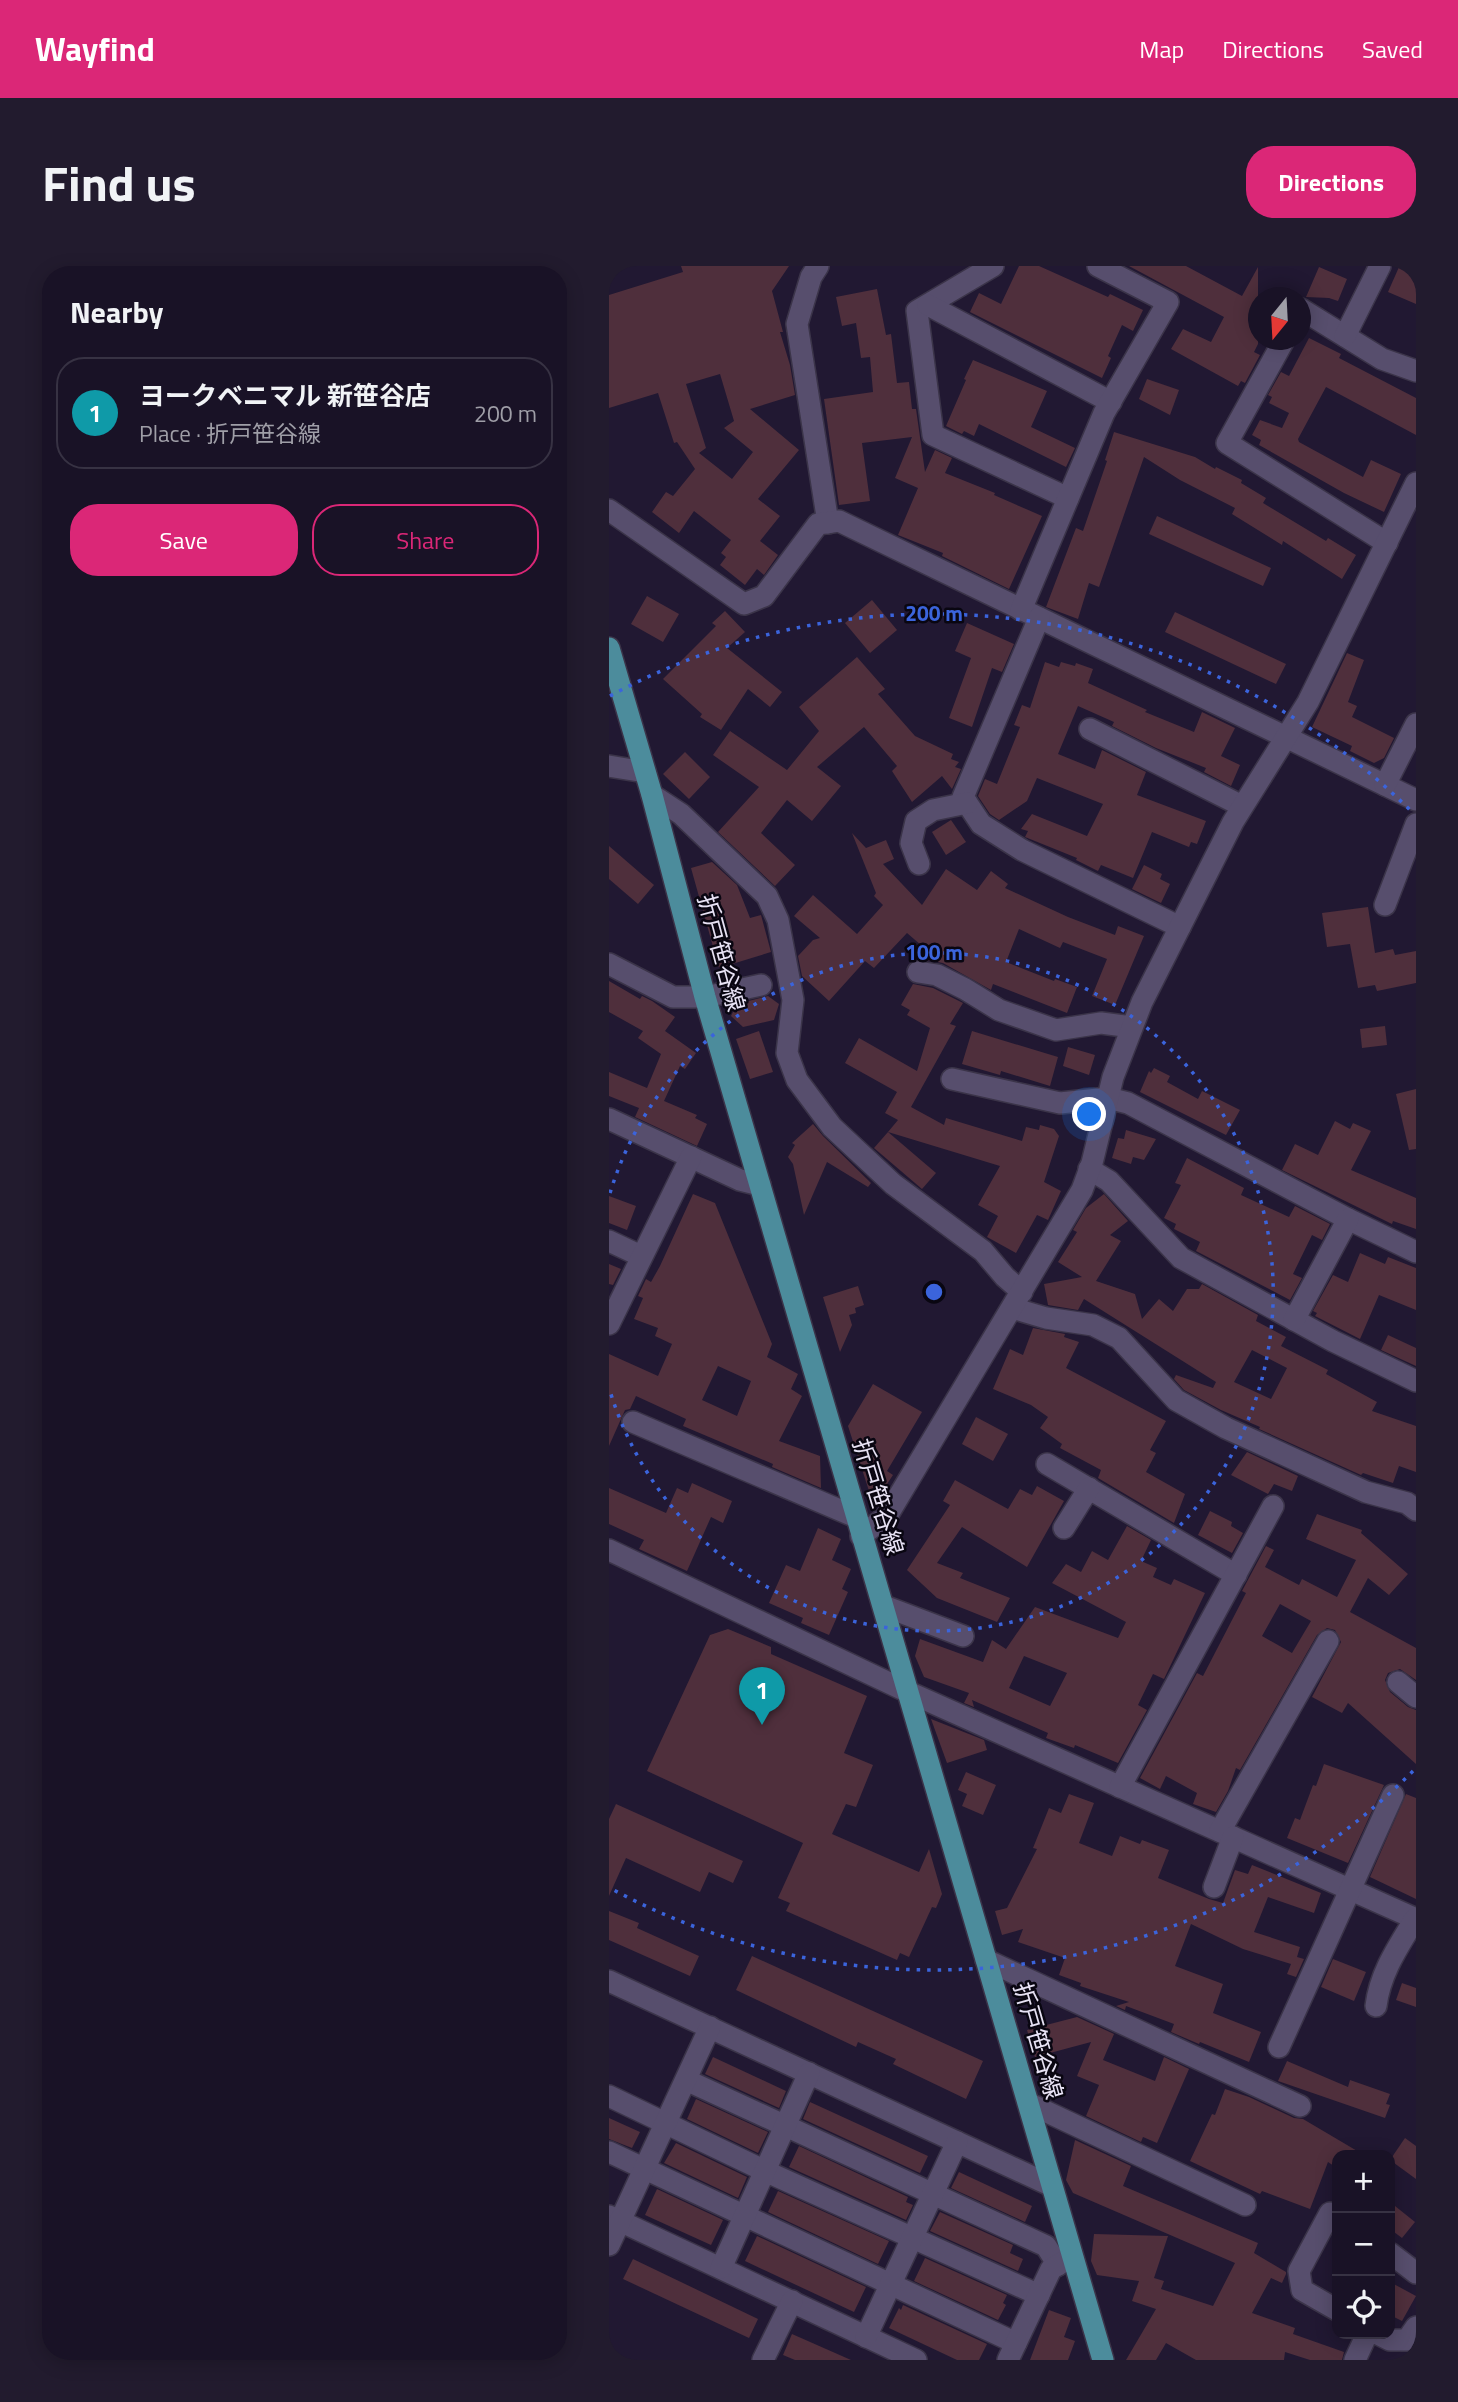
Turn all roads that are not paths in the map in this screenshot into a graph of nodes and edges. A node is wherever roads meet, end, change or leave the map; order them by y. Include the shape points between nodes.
1 (818, 266) edge
2 (993, 266) edge
3 (1098, 266) edge
4 (1380, 266) edge
5 (928, 305) junction
6 (1311, 316) edge
7 (1345, 336) junction
8 (1278, 350) edge
9 (1416, 371) edge
10 (1111, 402) junction
11 (1416, 483) edge
12 (1068, 498) junction
13 (609, 510) edge
14 (828, 523) junction
15 (1387, 543) junction
16 (1030, 614) junction
17 (609, 648) edge
18 (1416, 724) edge
19 (1090, 729) dead end
20 (1286, 737) junction
21 (609, 766) edge
22 (645, 772) junction
23 (1385, 785) junction
24 (652, 795) junction
25 (1416, 800) edge
26 (967, 803) junction
27 (1243, 806) junction
28 (1416, 824) edge
29 (919, 864) dead end
30 (1385, 905) dead end
31 (1180, 927) junction
32 (609, 964) edge
33 (918, 972) dead end
34 (761, 985) dead end
35 (705, 998) junction
36 (1132, 1027) junction
37 (952, 1079) dead end
38 (1108, 1098) junction
39 (609, 1119) edge
40 (691, 1157) junction
41 (1089, 1169) junction
42 (760, 1185) junction
43 (1348, 1219) junction
44 (609, 1241) edge
45 (1416, 1252) edge
46 (641, 1256) junction
47 (1017, 1300) junction
48 (1294, 1320) junction
49 (609, 1324) edge
50 (1416, 1381) edge
51 (633, 1422) dead end
52 (1047, 1464) dead end
53 (1089, 1488) junction
54 (1273, 1506) dead end
55 (1416, 1510) edge
56 (858, 1526) junction
57 (1064, 1528) dead end
58 (609, 1550) edge
59 (1235, 1575) junction
60 (884, 1606) junction
61 (963, 1636) dead end
62 (1328, 1641) dead end
63 (1398, 1682) dead end
64 (906, 1691) junction
65 (1416, 1698) edge
66 (1121, 1787) junction
67 (1393, 1795) dead end
68 (1226, 1834) junction
69 (1214, 1887) dead end
70 (1350, 1890) junction
71 (1415, 1919) edge
72 (986, 1960) junction
73 (610, 1983) edge
74 (1376, 2006) dead end
75 (710, 2027) junction
76 (1279, 2047) dead end
77 (809, 2073) junction
78 (686, 2080) junction
79 (609, 2096) edge
80 (1030, 2104) junction
81 (1300, 2106) dead end
82 (667, 2122) junction
83 (786, 2125) junction
84 (957, 2142) junction
85 (609, 2152) edge
86 (645, 2169) junction
87 (765, 2171) junction
88 (1050, 2185) junction
89 (933, 2194) junction
90 (1245, 2205) dead end
91 (1332, 2214) edge
92 (744, 2217) junction
93 (615, 2219) edge
94 (912, 2238) junction
95 (609, 2245) edge
96 (1395, 2257) edge
97 (1065, 2260) junction
98 (721, 2268) junction
99 (1416, 2273) edge
100 (890, 2286) junction
101 (1039, 2295) junction
102 (792, 2301) junction
103 (1332, 2307) edge
104 (1416, 2327) edge
105 (866, 2337) junction
106 (1365, 2339) edge
107 (1388, 2339) edge
108 (1012, 2351) edge
109 (763, 2360) edge
110 (916, 2360) edge
111 (1103, 2360) edge
112 (1355, 2360) edge

1 - 14 street via 797,324
2 - 5 street
3 - 10 street via 1168,302
4 - 7 street
5 - 10 street
5 - 12 street via 917,311 933,435
6 - 7 street
7 - 9 street via 1382,359
8 - 15 street via 1227,443
10 - 12 street
11 - 15 street
12 - 16 street
13 - 14 street via 744,604 764,596 818,524
14 - 16 street via 839,521
15 - 20 street
16 - 20 street
16 - 26 street via 963,797
17 - 22 main road, 折戸笹谷線
18 - 23 street
19 - 27 street
20 - 23 street
20 - 27 street
21 - 22 street
22 - 24 main road, 折戸笹谷線
23 - 25 street
24 - 35 main road, 折戸笹谷線
24 - 47 street via 681,814 768,896 778,920 793,1000 787,1053 797,1080 832,1127 893,1184 983,1251
26 - 29 street via 933,810 916,821 911,843
26 - 31 street via 981,824 1022,850
27 - 31 street
28 - 30 street
31 - 36 street
32 - 35 street via 673,997
33 - 36 street via 937,975 999,1010 1056,1030 1101,1023
34 - 35 street
35 - 42 main road, 折戸笹谷線
36 - 38 street
37 - 38 street via 1060,1103
38 - 41 street
38 - 43 street via 1128,1103
39 - 40 street
40 - 42 street
40 - 46 street
41 - 47 street
41 - 48 street via 1109,1181 1181,1258
42 - 56 main road, 折戸笹谷線
43 - 45 street
43 - 48 street
44 - 46 street
46 - 49 street
47 - 55 street via 1046,1318 1093,1325 1119,1338 1176,1399 1226,1428
47 - 56 street via 887,1516
48 - 50 street
51 - 56 street
52 - 53 street
53 - 57 street
53 - 59 street
54 - 59 street
56 - 60 main road, 折戸笹谷線
58 - 64 street
59 - 66 street
60 - 61 street
60 - 64 main road, 折戸笹谷線
62 - 68 street
63 - 65 street
64 - 66 street
64 - 72 main road, 折戸笹谷線
66 - 68 street
67 - 70 street
68 - 69 street
68 - 70 street
70 - 71 street
70 - 76 street
71 - 74 street via 1388,1963
72 - 80 main road, 折戸笹谷線
72 - 81 street
73 - 75 street
75 - 77 street
75 - 78 street
77 - 83 street
77 - 84 street
78 - 82 street
78 - 83 street
79 - 82 street
80 - 88 main road, 折戸笹谷線
80 - 90 street
82 - 86 street
82 - 87 street
83 - 87 street
83 - 89 street
84 - 88 street
84 - 89 street
85 - 86 street
86 - 92 street
86 - 93 street
87 - 92 street
87 - 94 street
88 - 97 main road, 折戸笹谷線
89 - 94 street
89 - 97 street via 1046,2246
91 - 103 street via 1299,2271 1302,2290
92 - 98 street
92 - 100 street
93 - 95 street
93 - 98 street
94 - 100 street
94 - 101 street
96 - 99 street
97 - 101 street via 1051,2269
97 - 111 main road, 折戸笹谷線
98 - 102 street
100 - 105 street
100 - 108 street
101 - 108 street
102 - 105 street
102 - 109 street
104 - 107 street via 1406,2340
105 - 110 street
106 - 112 street

